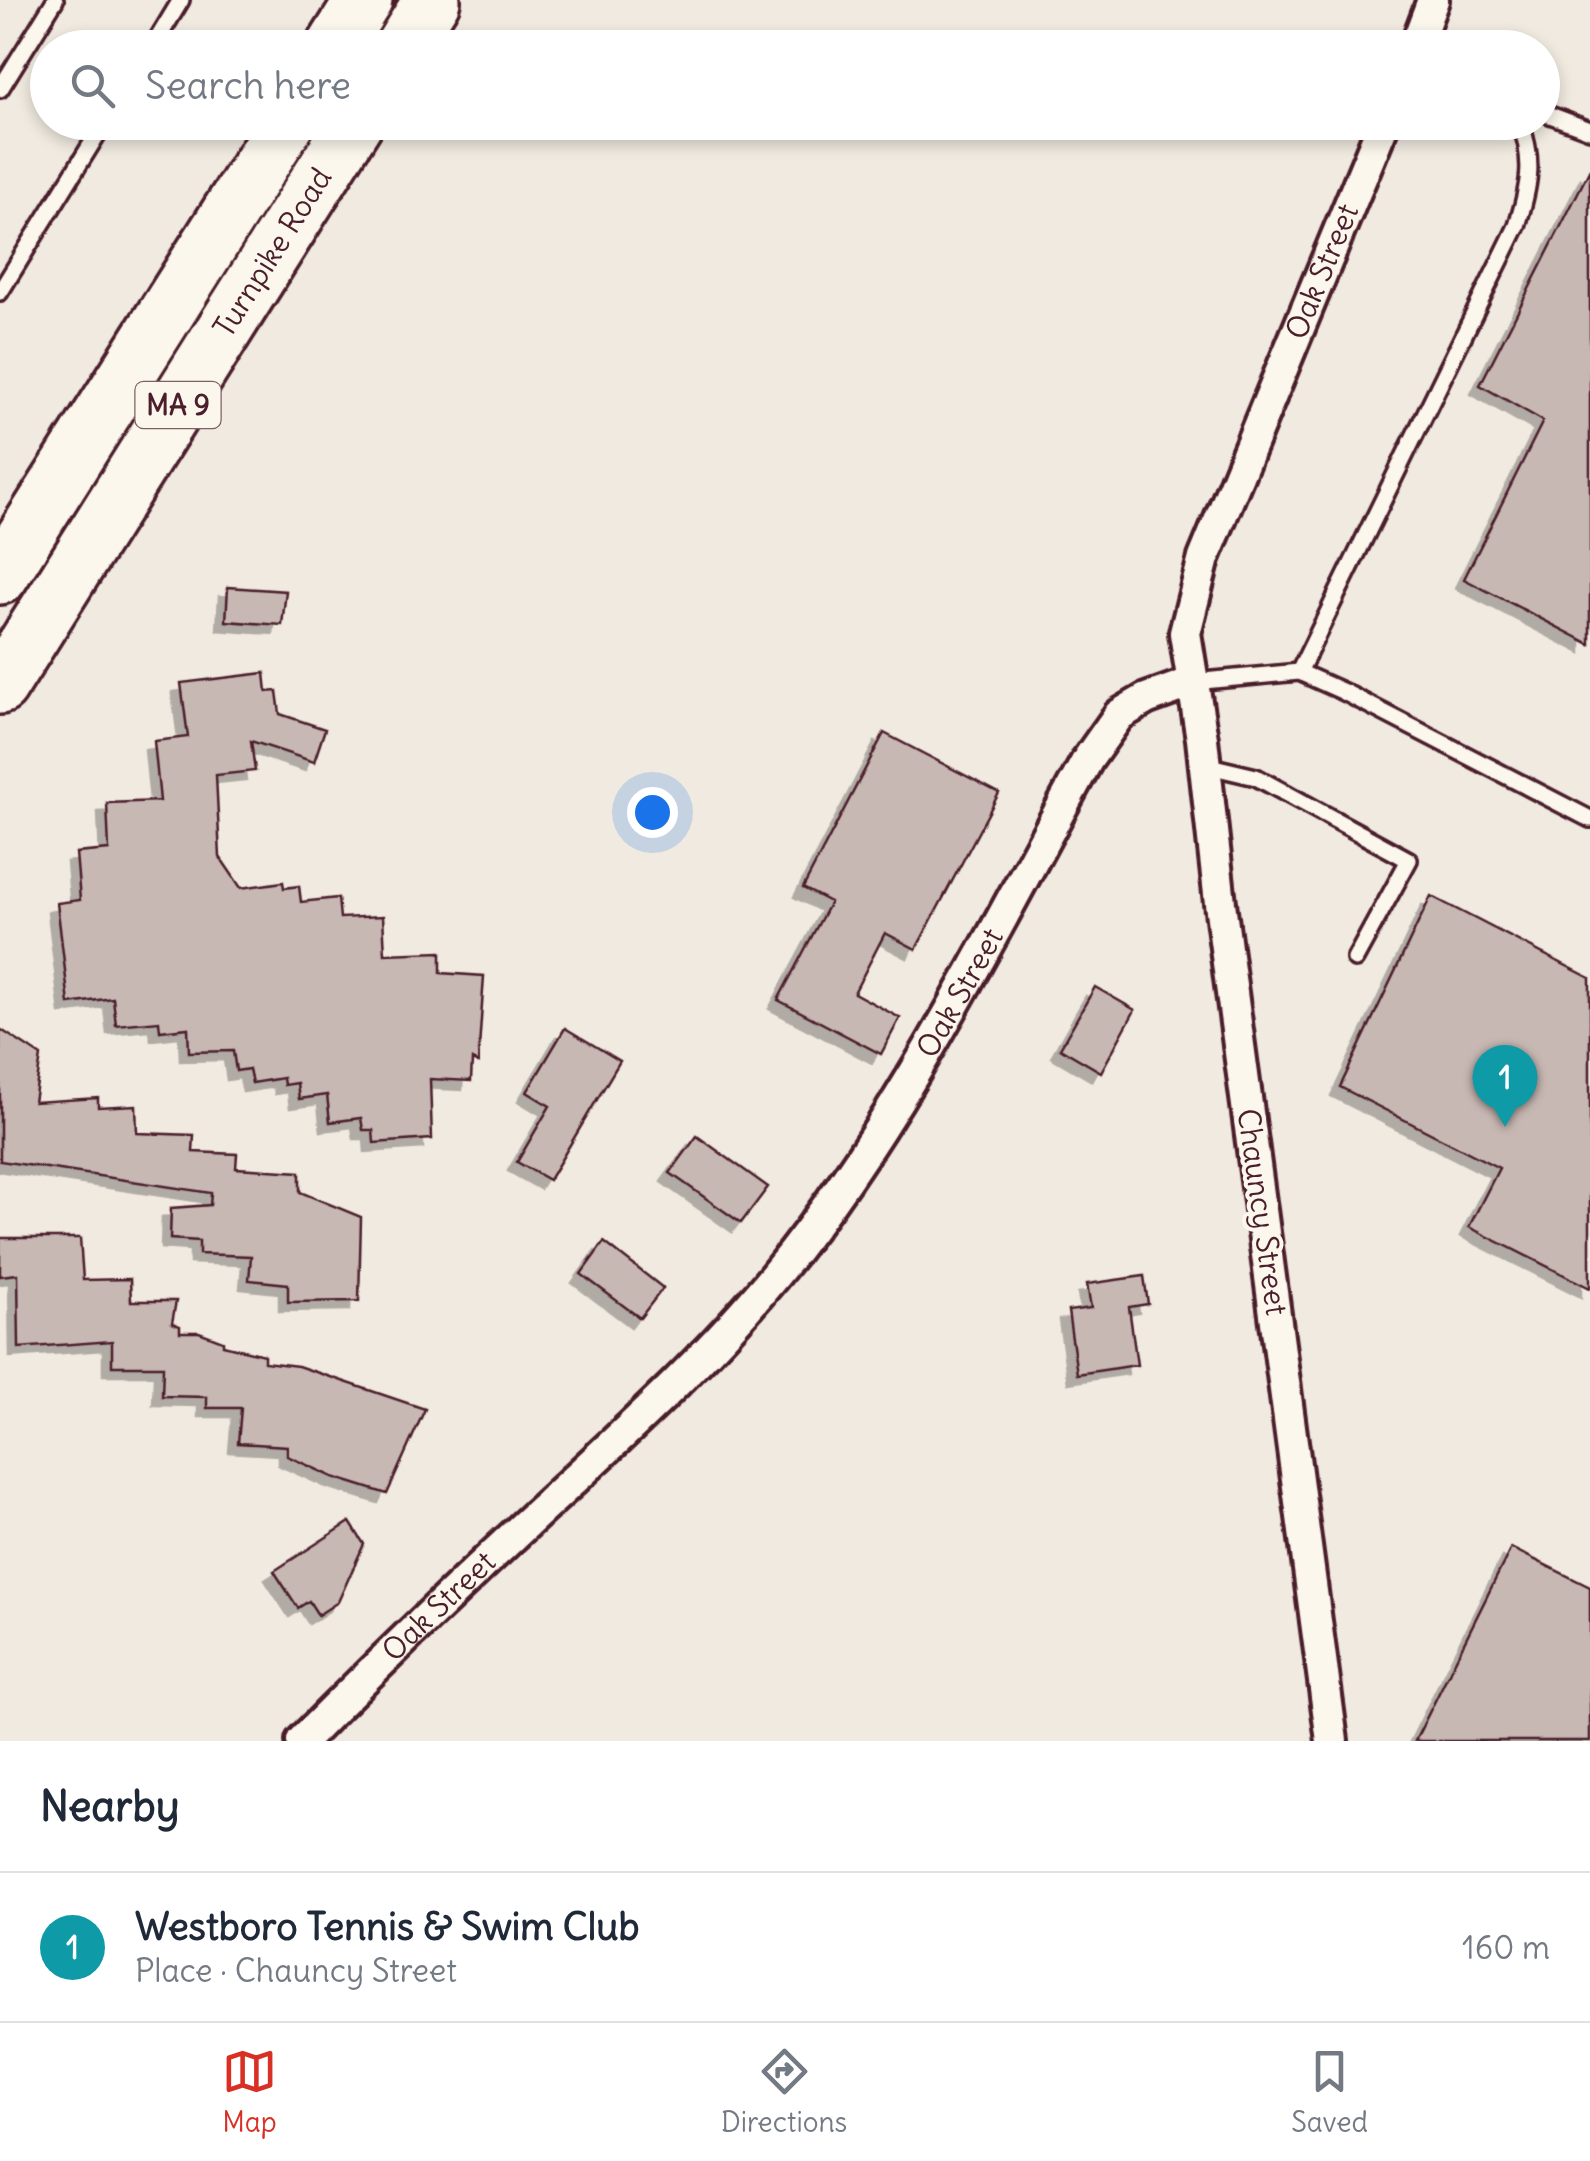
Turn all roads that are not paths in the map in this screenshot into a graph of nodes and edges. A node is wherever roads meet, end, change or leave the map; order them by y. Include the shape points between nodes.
1 (54, 0) edge
2 (181, 0) edge
3 (364, 0) edge
4 (432, 0) edge
5 (1433, 0) edge
6 (36, 30) edge
7 (163, 30) edge
8 (345, 30) edge
9 (413, 30) edge
10 (1422, 30) edge
11 (30, 39) edge
12 (0, 88) edge
13 (1560, 119) edge
14 (1590, 130) edge
15 (94, 140) edge
16 (276, 140) edge
17 (344, 140) edge
18 (1377, 140) edge
19 (1527, 140) edge
20 (0, 292) edge
21 (0, 576) edge
22 (1299, 672) junction
23 (1194, 682) junction
24 (0, 686) edge
25 (1205, 765) junction
26 (1590, 819) edge
27 (1355, 959) dead end
28 (302, 1741) edge
29 (1332, 1741) edge

1 - 6 lane
2 - 7 lane
3 - 8 highway
4 - 9 highway
5 - 10 street
11 - 12 lane
13 - 14 lane
15 - 20 lane
16 - 21 highway, Turnpike Road / MA 9
17 - 24 highway, Turnpike Road / MA 9
18 - 23 street, Oak Street via 1204,558 1184,634
19 - 22 lane via 1531,182 1517,226
22 - 23 lane
22 - 26 lane
23 - 25 street, Chauncy Street
23 - 28 street, Oak Street via 1146,699 1108,730 877,1136 774,1276 672,1387
25 - 27 lane via 1256,777 1409,860
25 - 29 street, Chauncy Street

